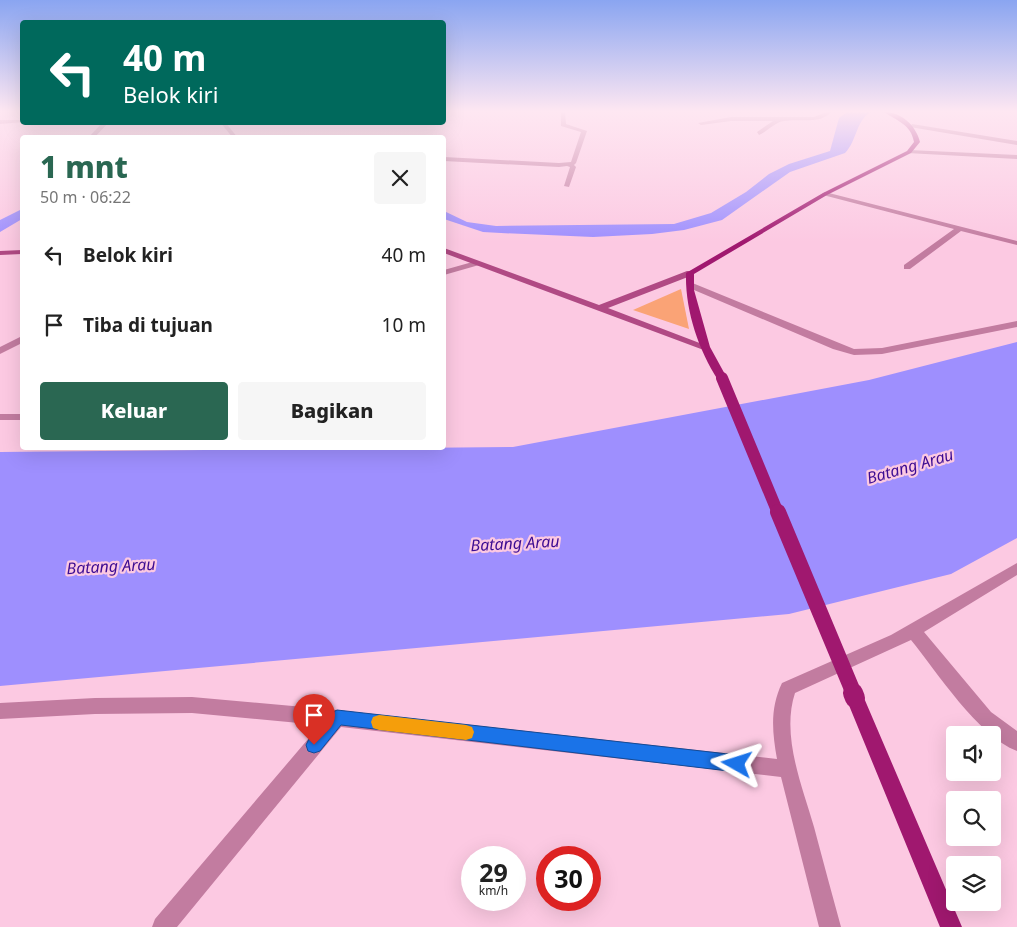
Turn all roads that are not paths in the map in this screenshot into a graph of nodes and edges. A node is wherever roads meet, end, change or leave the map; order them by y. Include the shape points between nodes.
1 (577, 155) edge
2 (902, 155) edge
3 (979, 155) edge
4 (1017, 157) edge
5 (446, 159) edge
6 (569, 164) junction
7 (567, 186) dead end
8 (825, 194) junction
9 (960, 228) junction
10 (1017, 244) edge
11 (446, 251) edge
12 (20, 252) edge
13 (1, 253) edge
14 (476, 263) junction
15 (907, 267) dead end
16 (446, 272) edge
17 (690, 273) junction
18 (690, 285) junction
19 (599, 308) junction
20 (1017, 324) edge
21 (20, 339) edge
22 (704, 346) junction
23 (0, 351) edge
24 (0, 417) edge
25 (20, 417) edge
26 (1017, 568) edge
27 (912, 631) junction
28 (0, 711) edge
29 (337, 718) junction
30 (1017, 742) edge
31 (788, 769) junction
32 (163, 927) edge
33 (830, 927) edge
34 (951, 927) edge

1 - 6 street via 575,161
2 - 8 main road
3 - 4 street
5 - 6 street
6 - 7 street via 573,167
8 - 9 street
8 - 17 main road
9 - 10 street
9 - 15 street
11 - 14 main road
12 - 13 main road
14 - 16 street
14 - 19 main road
17 - 18 main road
17 - 19 main road
18 - 20 street via 854,352 882,351
18 - 22 main road
19 - 22 main road
21 - 23 street
22 - 34 main road, bridge via 722,378
24 - 25 street
26 - 27 street
27 - 30 street via 985,718
27 - 31 street via 788,688 782,706
28 - 29 street via 192,705
29 - 31 street
29 - 32 street
31 - 33 street

